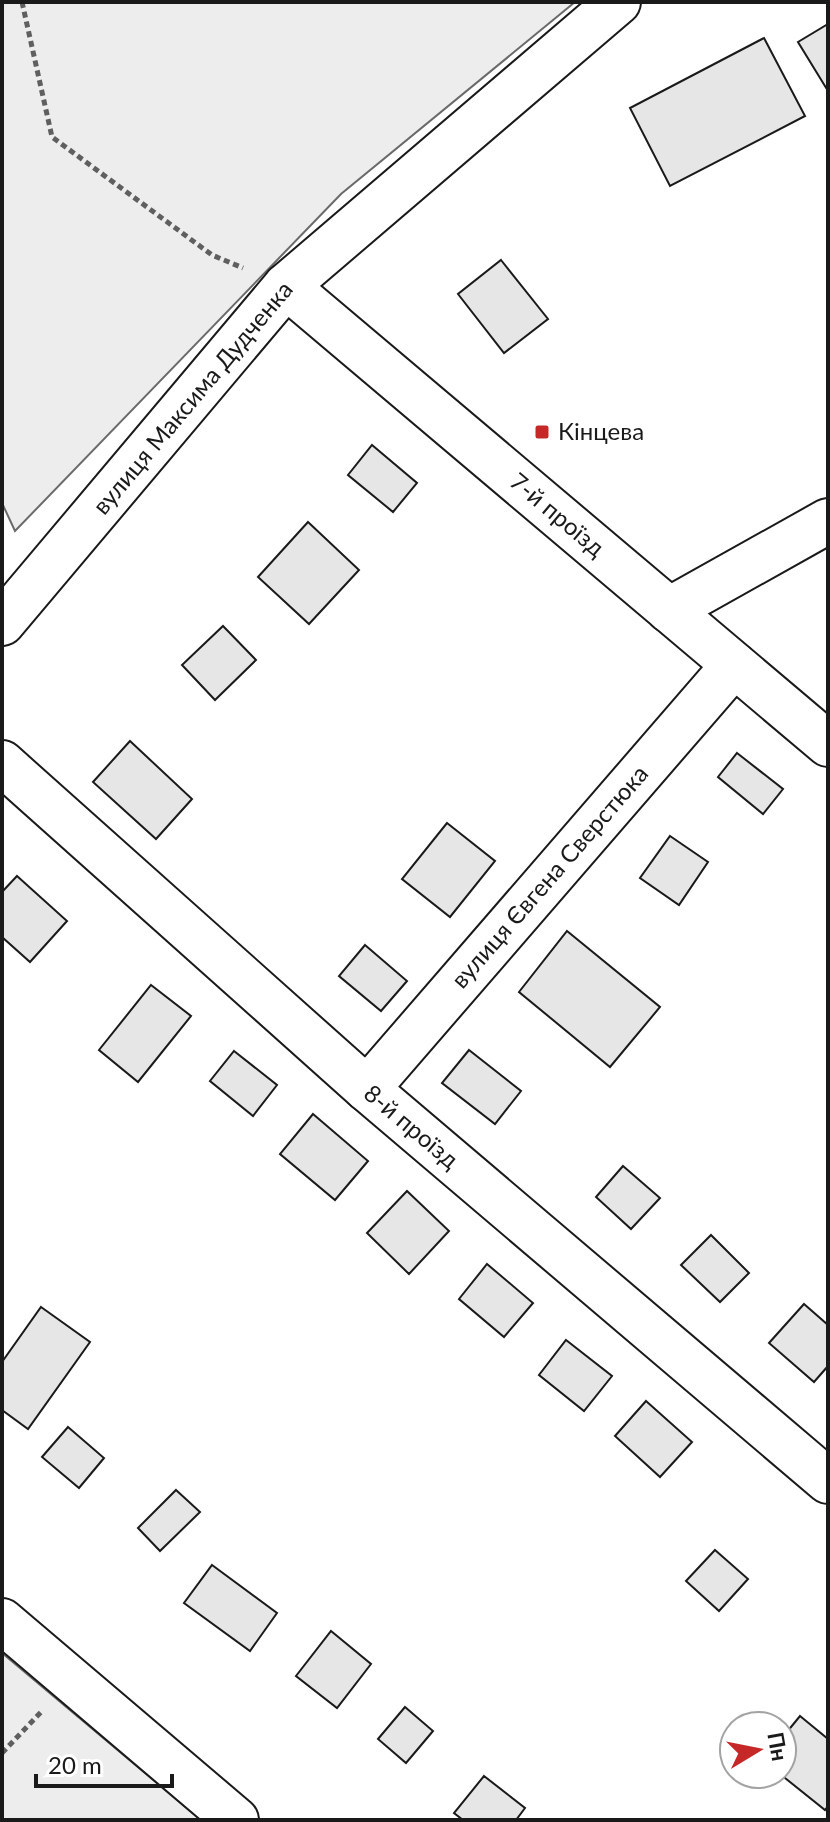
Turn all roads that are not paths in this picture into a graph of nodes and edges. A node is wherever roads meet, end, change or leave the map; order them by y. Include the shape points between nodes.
1 (618, 2) edge
2 (286, 286) junction
3 (828, 521) edge
4 (669, 610) junction
5 (2, 623) edge
6 (734, 665) junction
7 (828, 744) edge
8 (2, 763) edge
9 (367, 1089) junction
10 (828, 1481) edge
11 (2, 1621) edge
12 (236, 1820) edge

1 - 2 street, вулиця Максима Дудченка
2 - 4 street, 7-й проїзд
2 - 5 street, вулиця Максима Дудченка
3 - 4 street
4 - 6 street, 7-й проїзд
6 - 7 street, 7-й проїзд
6 - 9 street, вулиця Євгена Сверстюка
8 - 9 street, 8-й проїзд
9 - 10 street, 8-й проїзд
11 - 12 street

